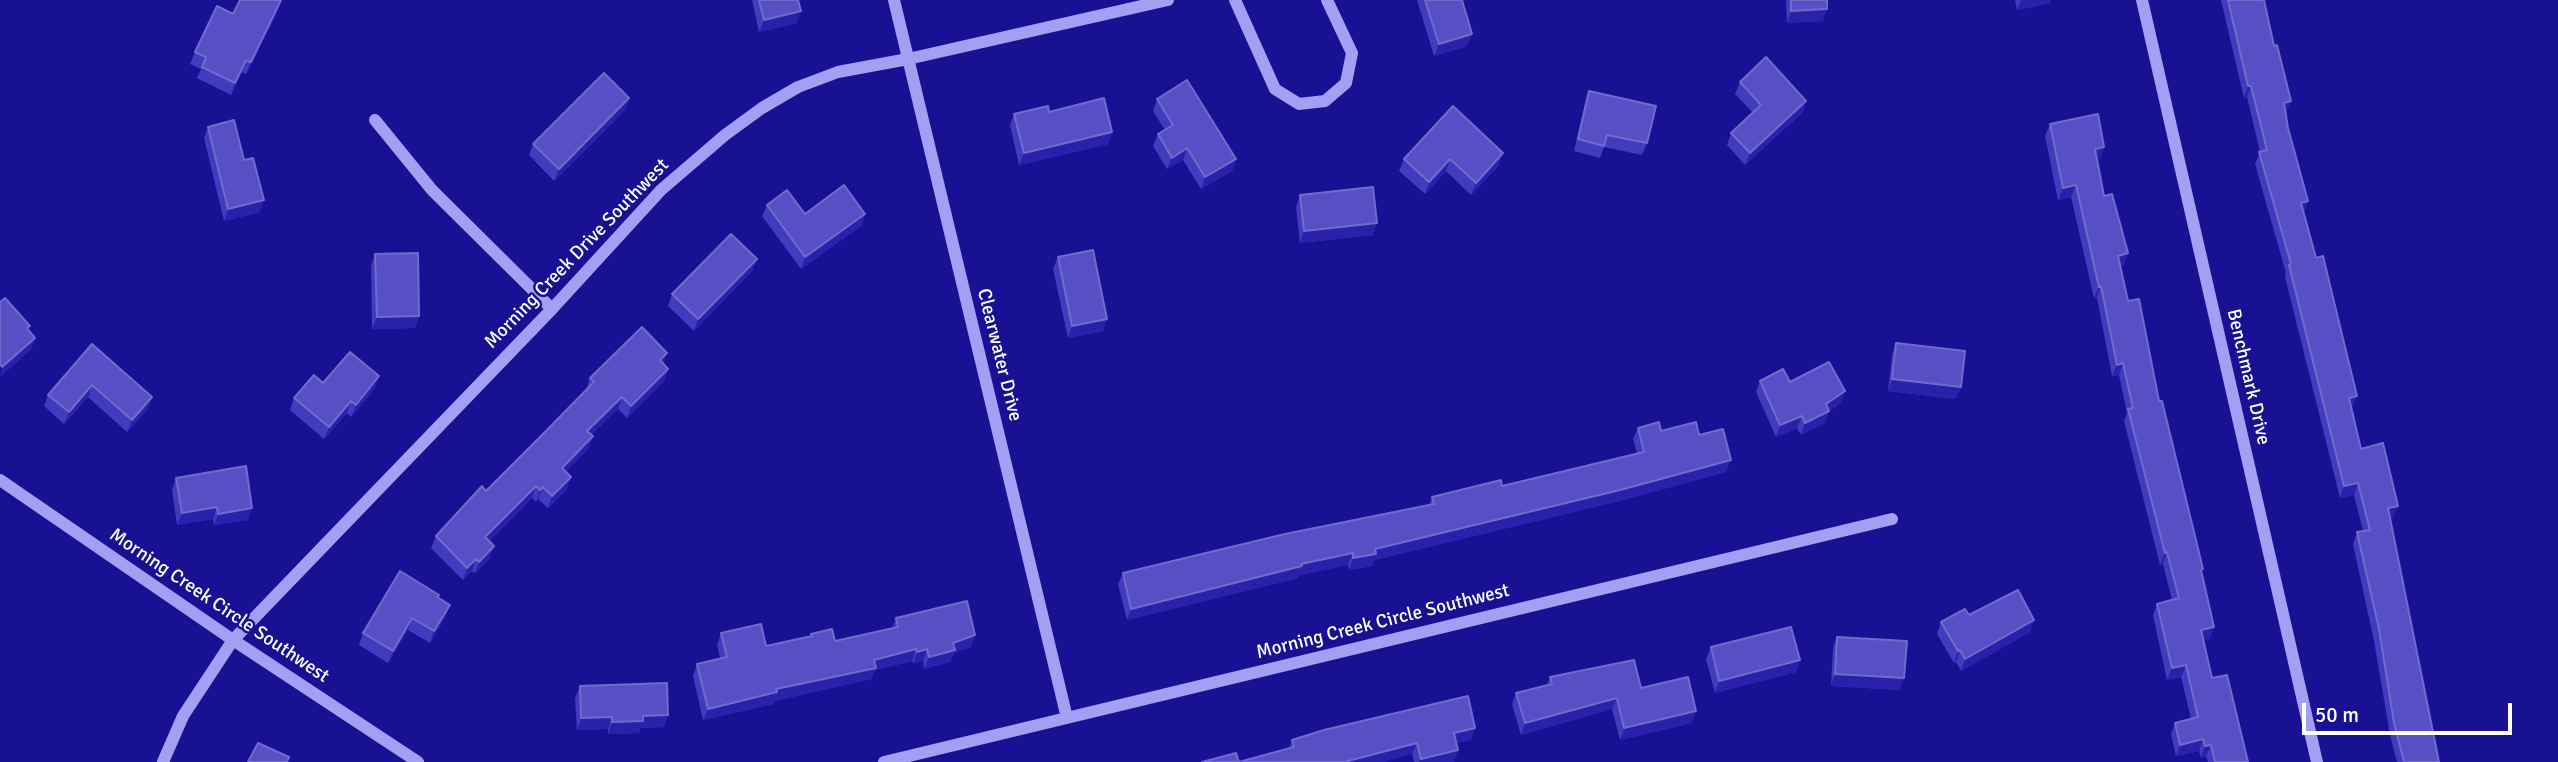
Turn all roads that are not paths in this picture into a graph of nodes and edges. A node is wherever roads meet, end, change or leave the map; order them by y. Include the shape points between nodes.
1 (894, 0) edge
2 (1168, 0) edge
3 (1235, 0) edge
4 (1327, 0) edge
5 (2142, 0) edge
6 (908, 59) junction
7 (375, 120) dead end
8 (552, 309) junction
9 (0, 481) edge
10 (1892, 519) dead end
11 (233, 640) junction
12 (1067, 718) junction
13 (163, 762) edge
14 (418, 762) edge
15 (884, 762) edge
16 (2316, 762) edge

1 - 6 street, Clearwater Drive
2 - 6 street, Morning Creek Drive Southwest
3 - 4 street via 1275,89 1299,104 1325,101 1346,83 1352,53
5 - 16 street, Benchmark Drive
6 - 8 street, Morning Creek Drive Southwest via 838,72 798,87 762,108 661,190
6 - 12 street, Clearwater Drive
7 - 8 street via 432,190
8 - 11 street, Morning Creek Drive Southwest
9 - 11 street, Morning Creek Circle Southwest
10 - 12 street, Morning Creek Circle Southwest
11 - 13 street, Morning Creek Drive Southwest via 183,716
11 - 14 street, Morning Creek Circle Southwest
12 - 15 street, Morning Creek Circle Southwest

